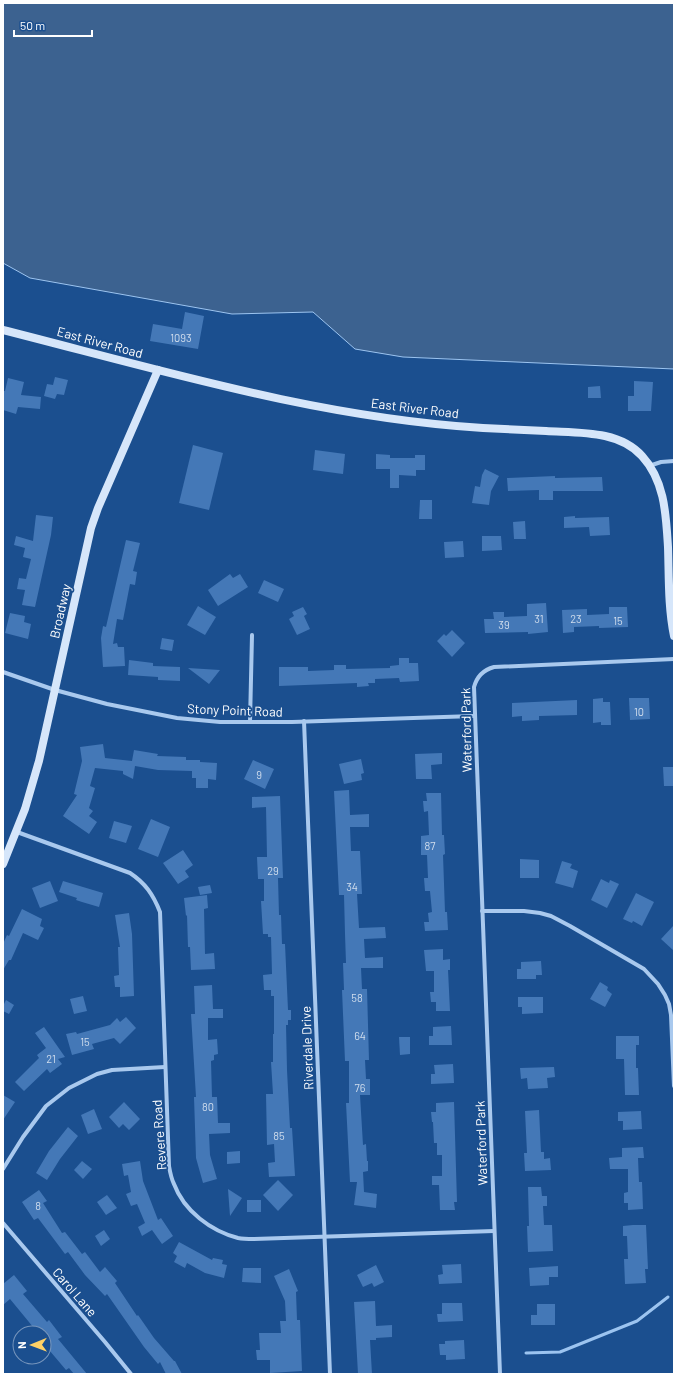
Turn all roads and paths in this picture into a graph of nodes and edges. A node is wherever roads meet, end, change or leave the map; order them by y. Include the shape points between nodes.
1 (3, 330) edge
2 (158, 370) junction
3 (674, 461) edge
4 (649, 466) junction
5 (252, 635) dead end
6 (674, 636) edge
7 (674, 659) edge
8 (3, 672) edge
9 (55, 690) junction
10 (474, 716) junction
11 (304, 721) junction
12 (250, 722) junction
13 (17, 832) junction
14 (3, 864) edge
15 (482, 911) junction
16 (165, 1067) junction
17 (674, 1086) edge
18 (3, 1169) edge
19 (3, 1223) edge
20 (494, 1231) junction
21 (325, 1236) junction
22 (131, 1374) edge
23 (330, 1374) edge
24 (500, 1374) edge

1 - 2 main road, East River Road
2 - 4 main road, East River Road via 299,403 395,419 599,435 633,448
2 - 9 main road, Broadway via 91,528
3 - 4 street
4 - 6 main road, East River Road via 660,486 665,506
5 - 12 street
7 - 10 street, Waterford Park via 494,667 487,669 475,681
8 - 9 street, Stony Point Road
9 - 12 street, Stony Point Road via 107,704 177,718
9 - 13 main road, Broadway via 39,761
10 - 11 street, Stony Point Road
10 - 15 street, Waterford Park
11 - 12 street, Stony Point Road
11 - 21 street, Riverdale Drive
13 - 14 main road, Broadway
13 - 16 street, Revere Road via 130,873 149,889 156,900 160,912
15 - 17 street via 524,911 551,916 644,968 658,984 669,1004
15 - 20 street, Waterford Park
16 - 18 street via 112,1070 97,1074 69,1088 46,1106
16 - 21 street, Revere Road via 169,1166 182,1201 194,1214 220,1231 239,1238
19 - 22 street, Carol Lane
20 - 21 street, Revere Road
20 - 24 street, Waterford Park
21 - 23 street, Riverdale Drive

